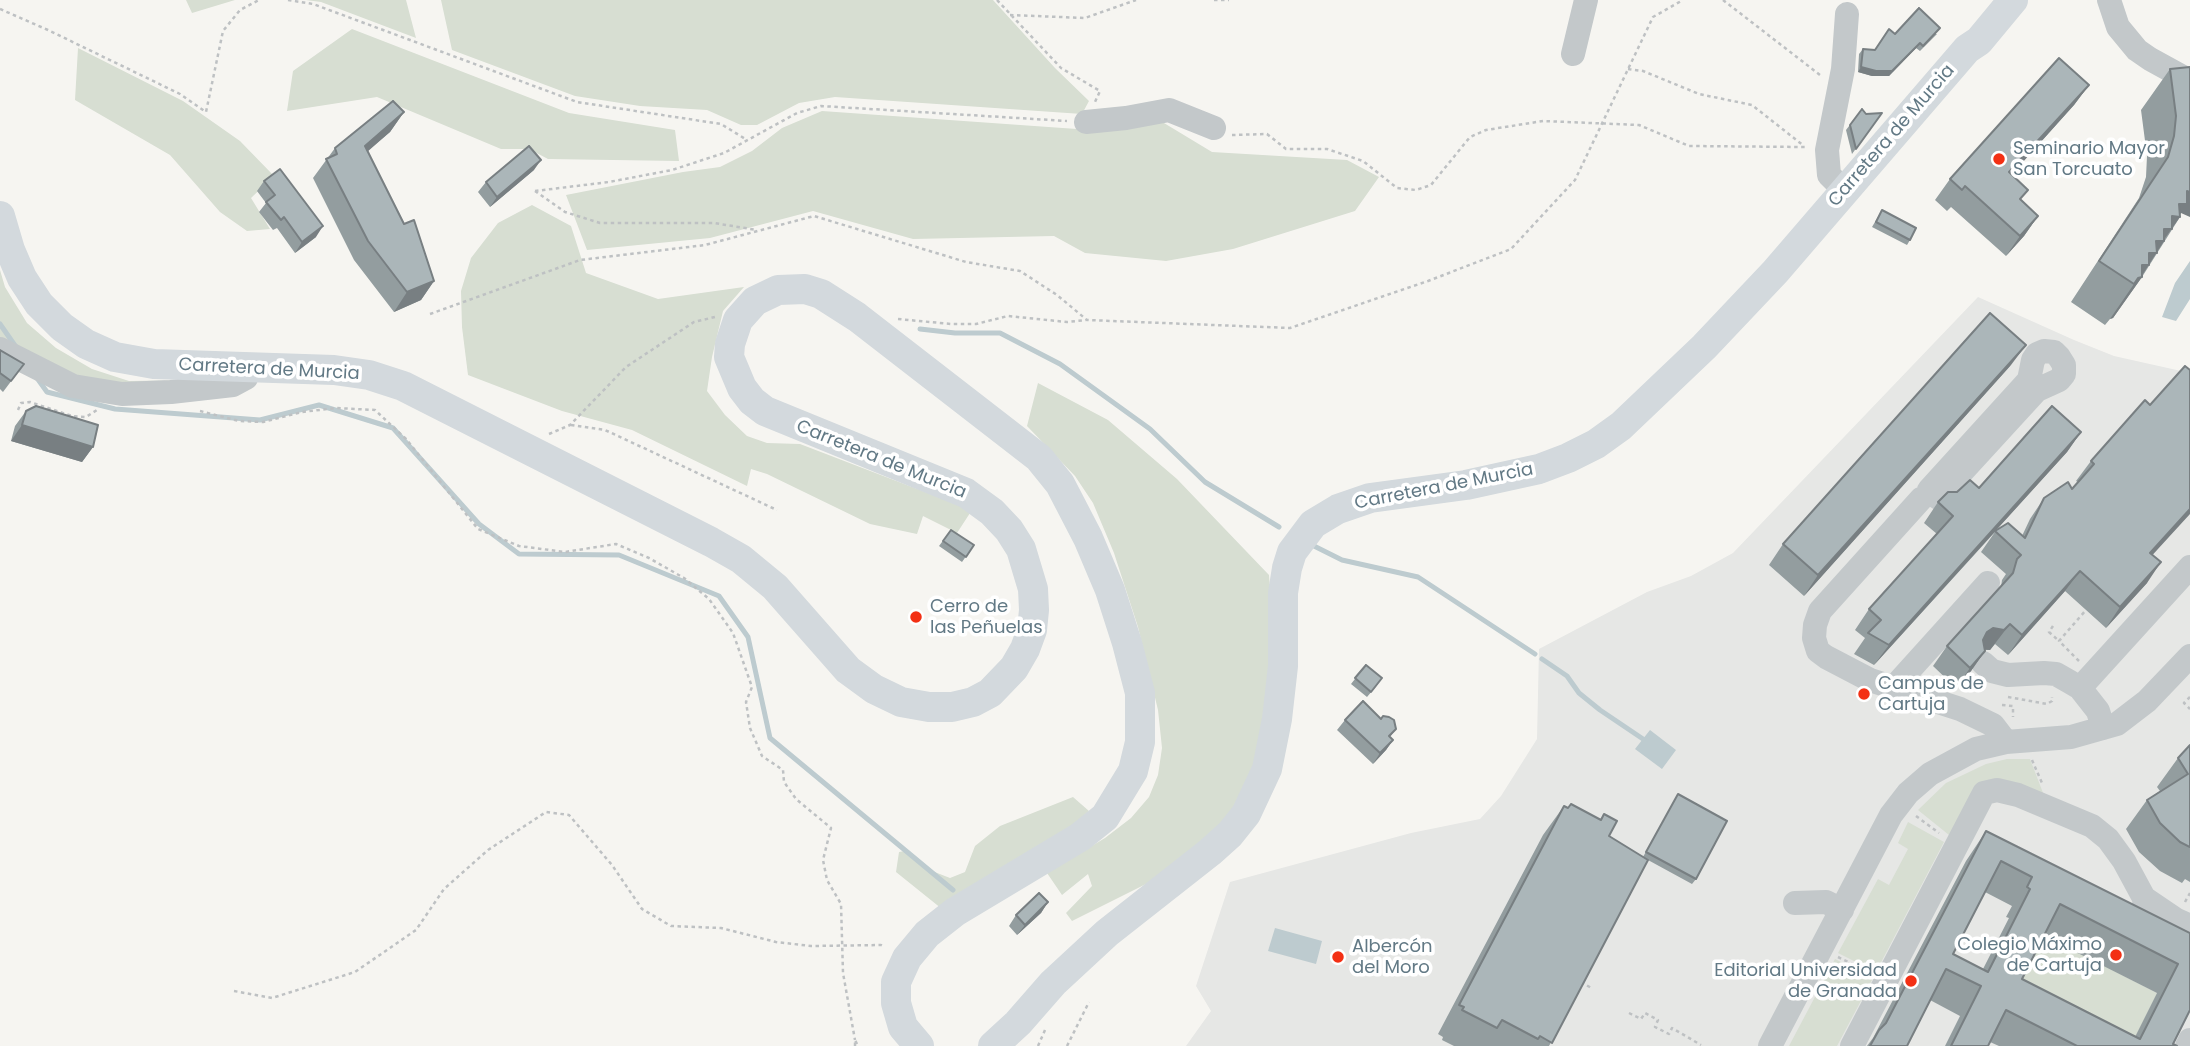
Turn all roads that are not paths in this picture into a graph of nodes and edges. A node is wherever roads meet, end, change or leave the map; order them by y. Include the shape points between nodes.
1 (1586, 0) edge
2 (1995, 0) edge
3 (2013, 0) edge
4 (2109, 0) edge
5 (1847, 14) dead end
6 (1967, 49) junction
7 (1573, 54) dead end
8 (2190, 81) edge
9 (1086, 122) road end
10 (1214, 128) road end
11 (1845, 191) junction
12 (0, 216) edge
13 (0, 349) edge
14 (248, 367) junction
15 (1929, 498) junction
16 (2190, 567) edge
17 (1988, 583) dead end
18 (2190, 656) edge
19 (1983, 663) edge
20 (1895, 686) junction
21 (2080, 688) junction
22 (2103, 728) junction
23 (2006, 742) junction
24 (2144, 898) junction
25 (1795, 903) dead end
26 (1842, 910) junction
27 (2190, 926) edge
28 (2190, 949) edge
29 (2190, 1040) edge
30 (919, 1046) edge
31 (993, 1046) edge
32 (1770, 1046) edge
33 (1852, 1046) edge
34 (2187, 1046) edge

1 - 7 street
2 - 6 main road, Carretera de Murcia
3 - 6 main road, Carretera de Murcia
4 - 8 street via 2119,27 2137,50
5 - 11 street via 1843,69 1827,150 1829,175
6 - 11 main road, Carretera de Murcia
9 - 10 street via 1169,110
11 - 31 main road, Carretera de Murcia via 1704,347 1646,404 1596,444 1539,469 1370,498 1313,524 1292,552 1287,568 1277,719 1267,769 1246,814 1210,852 1107,933
12 - 14 main road, Carretera de Murcia via 14,260 39,304 86,344 155,364
13 - 14 street via 73,386 122,394 233,385 246,378
14 - 30 main road, Carretera de Murcia via 334,370 403,386 741,559 775,587 848,670 901,702 929,707 973,702 1014,668 1032,630 1034,610 1031,579 1021,549 992,512 966,493 765,411 742,388 729,357 738,320 755,301 778,290 798,288 821,294 1038,458 1060,484 1110,590 1140,692 1140,742 1133,771 1105,817 955,912 907,958 896,982 896,1003 903,1027
15 - 15 street via 2037,390 2059,380 2064,365 2054,352 2037,354 2029,380
15 - 20 street via 1820,611 1815,625 1818,651 1870,680
16 - 21 street
17 - 20 street
18 - 22 street via 2134,712
19 - 21 street via 2008,675 2056,674
20 - 23 street via 1993,725
21 - 22 street via 2098,711
22 - 23 street via 2071,737
23 - 26 street via 1954,759 1908,793 1891,815
24 - 27 street
24 - 28 street via 2150,926
24 - 33 street via 2108,839 2077,818 2018,795 1997,790 1984,793
25 - 26 street via 1826,902
26 - 32 street
29 - 34 street

